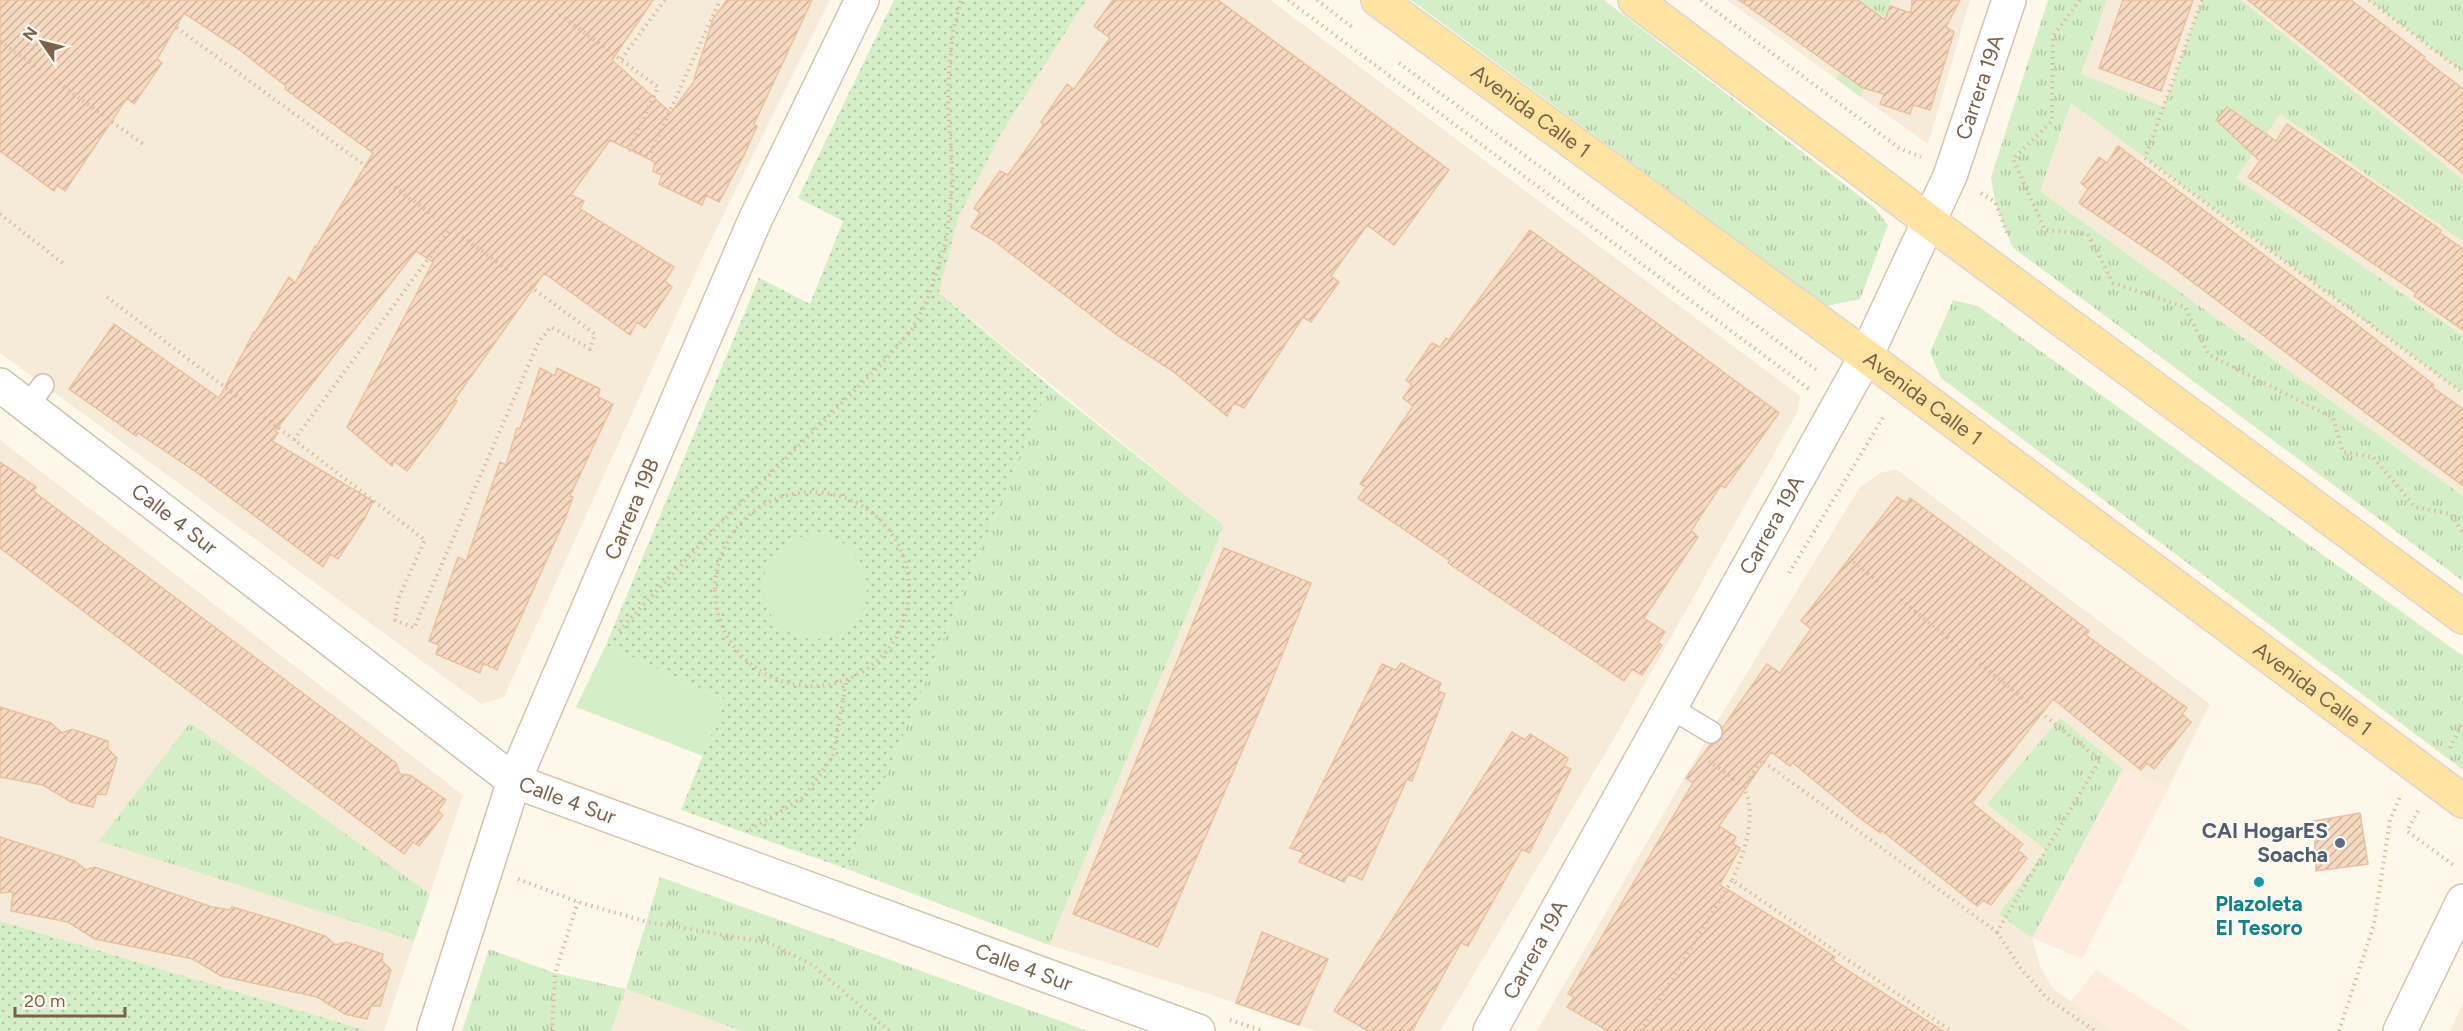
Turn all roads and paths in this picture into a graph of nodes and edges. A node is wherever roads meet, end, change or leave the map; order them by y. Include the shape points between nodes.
1 (139, 0) edge
2 (540, 0) edge
3 (665, 0) edge
4 (720, 0) edge
5 (862, 0) edge
6 (961, 0) edge
7 (1288, 0) edge
8 (1378, 0) edge
9 (1635, 0) edge
10 (2009, 0) edge
11 (2080, 0) edge
12 (2202, 0) edge
13 (2369, 0) edge
14 (0, 41) edge
15 (621, 59) junction
16 (2463, 72) edge
17 (143, 144) dead end
18 (0, 214) edge
19 (1930, 222) junction
20 (450, 228) junction
21 (65, 265) dead end
22 (107, 297) dead end
23 (1866, 356) junction
24 (0, 385) edge
25 (1814, 392) dead end
26 (2463, 393) edge
27 (294, 440) junction
28 (2463, 534) edge
29 (1846, 555) dead end
30 (2463, 617) edge
31 (614, 637) dead end
32 (847, 678) junction
33 (1669, 707) junction
34 (1711, 732) dead end
35 (1708, 760) dead end
36 (514, 781) junction
37 (1744, 788) junction
38 (2403, 790) dead end
39 (2463, 801) edge
40 (746, 832) dead end
41 (486, 867) junction
42 (1732, 880) junction
43 (2463, 901) edge
44 (578, 902) junction
45 (1997, 932) junction
46 (434, 1031) edge
47 (552, 1031) edge
48 (889, 1031) edge
49 (1198, 1031) edge
50 (1490, 1031) edge
51 (1641, 1031) edge
52 (1951, 1031) edge
53 (2095, 1031) edge
54 (2339, 1031) edge
55 (2400, 1031) edge

1 - 20 path
2 - 15 path
3 - 15 path
4 - 15 path via 650,154 629,150 658,87
5 - 36 street, Carrera 19B via 755,220
6 - 31 path via 949,74 952,207 946,243 926,304 912,329 887,358 711,532
7 - 25 path
8 - 23 main road, Avenida Calle 1
9 - 19 main road
10 - 19 street, Carrera 19A via 1950,176
11 - 28 path via 2053,36 2052,121 2013,159 2045,230 2088,234 2113,283 2185,307 2209,355 2333,418 2343,452 2373,457 2415,507 2451,514
12 - 26 path via 2145,158
13 - 16 path
14 - 17 path
18 - 21 path
19 - 23 street, Carrera 19A
19 - 30 main road
20 - 27 path
20 - 27 path via 595,334 590,349 550,327 539,341 414,628 394,620 398,599 425,540
22 - 27 path
23 - 33 street, Carrera 19A
23 - 39 main road, Avenida Calle 1
24 - 36 street, Calle 4 Sur via 35,396
29 - 45 path via 2100,760
32 - 32 path via 828,686 795,686 764,674 740,655 722,629 715,599 720,559 729,539 749,515 776,499 806,492 837,495 865,507 890,530 904,559 909,592 902,625 885,653 859,674
32 - 40 path via 832,756 804,797
33 - 34 lane
33 - 50 street, Carrera 19A
35 - 37 path
36 - 41 street, Carrera 19B
36 - 49 street, Calle 4 Sur
37 - 42 path via 1750,817 1744,857
37 - 45 path via 1761,760
38 - 54 path via 2390,820 2374,924
41 - 44 path
41 - 46 street, Carrera 19B
42 - 51 path
42 - 52 path
43 - 55 street
44 - 47 path via 555,973
44 - 48 path via 648,922 770,943 814,966
45 - 53 path via 2021,969 2047,998

